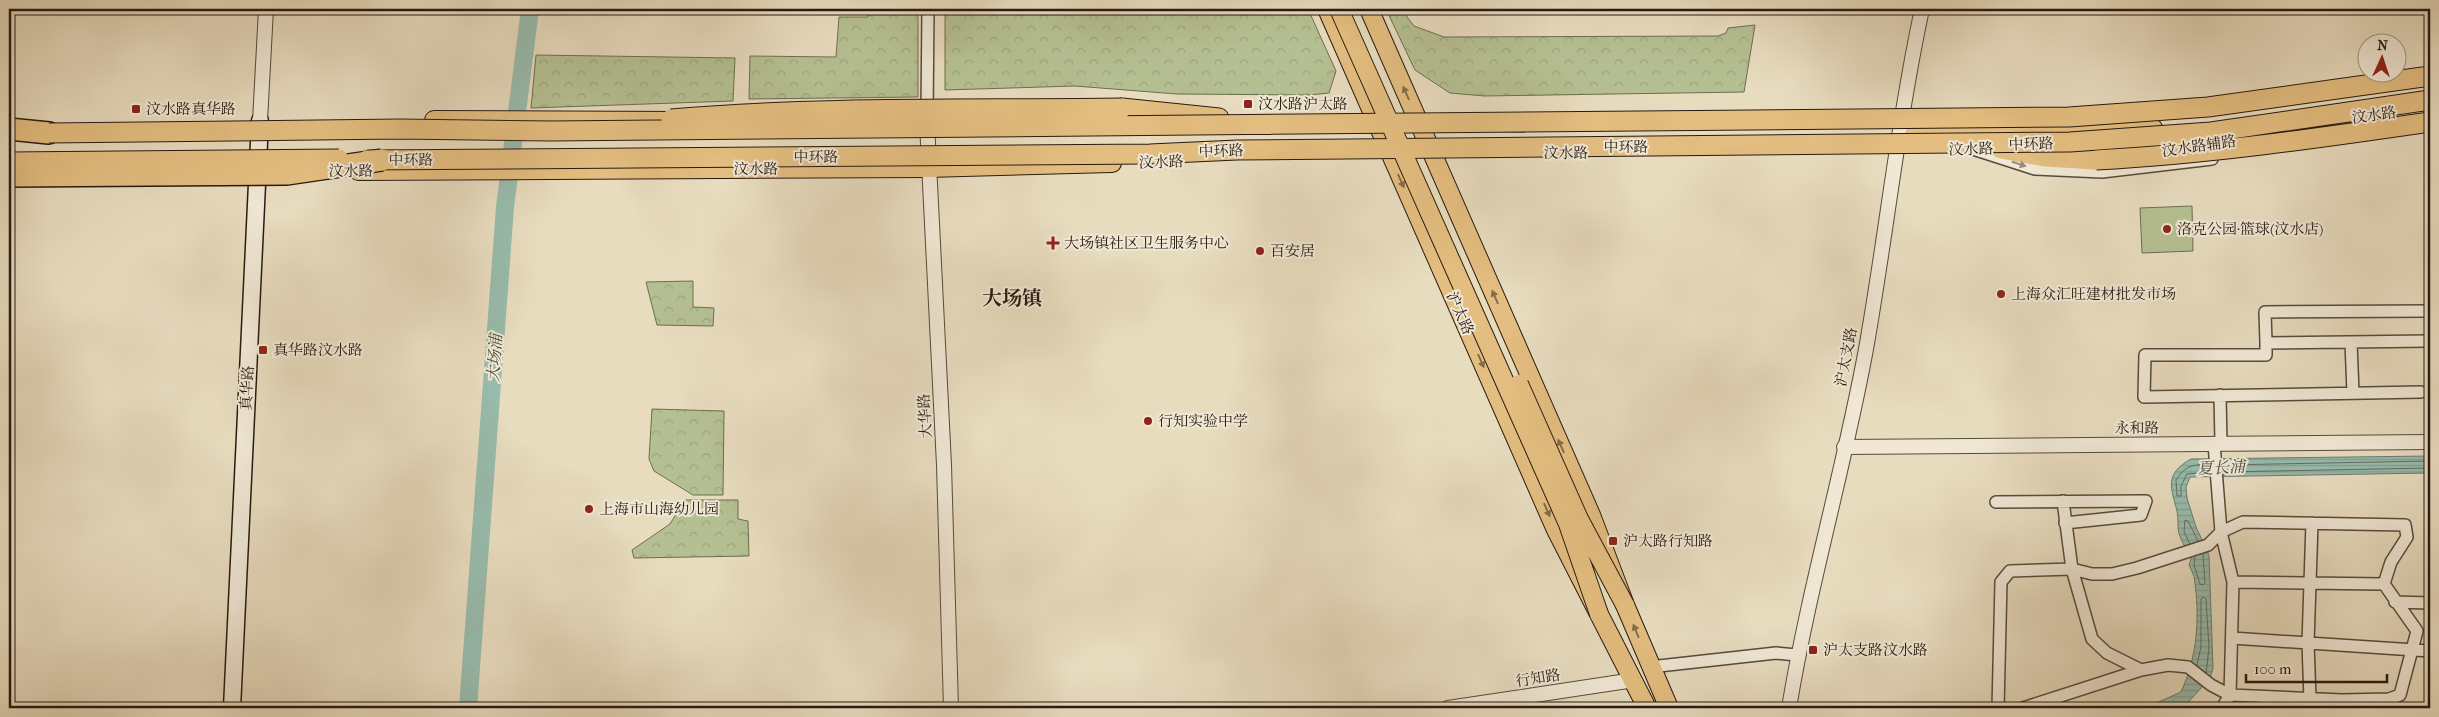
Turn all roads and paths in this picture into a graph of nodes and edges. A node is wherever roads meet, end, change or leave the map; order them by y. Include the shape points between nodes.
1 (266, 9) edge
2 (928, 9) edge
3 (1327, 9) edge
4 (1339, 9) edge
5 (1352, 9) edge
6 (1369, 9) edge
7 (1922, 9) edge
8 (2430, 71) edge
9 (2430, 76) edge
10 (2430, 84) edge
11 (2430, 93) edge
12 (2430, 100) edge
13 (2430, 107) edge
14 (2288, 113) junction
15 (2352, 118) junction
16 (1376, 119) junction
17 (1238, 120) junction
18 (2327, 121) junction
19 (260, 122) junction
20 (2430, 122) edge
21 (927, 123) junction
22 (9, 128) edge
23 (2430, 128) edge
24 (2083, 130) junction
25 (527, 131) junction
26 (1899, 132) junction
27 (49, 133) junction
28 (9, 134) edge
29 (1425, 136) junction
30 (1719, 137) junction
31 (1558, 138) junction
32 (2337, 141) junction
33 (2046, 148) junction
34 (1973, 149) junction
35 (2001, 149) junction
36 (1603, 152) junction
37 (1682, 152) junction
38 (1389, 155) junction
39 (382, 160) junction
40 (9, 162) edge
41 (928, 168) junction
42 (9, 169) edge
43 (259, 172) junction
44 (9, 176) edge
45 (2430, 311) edge
46 (2351, 342) junction
47 (2430, 342) edge
48 (2266, 343) junction
49 (2421, 392) dead end
50 (2353, 393) junction
51 (2220, 395) junction
52 (2430, 442) edge
53 (1844, 446) junction
54 (2217, 448) junction
55 (2063, 501) junction
56 (1996, 502) dead end
57 (2065, 523) junction
58 (2312, 523) junction
59 (2221, 532) junction
60 (2072, 570) junction
61 (2233, 582) junction
62 (2309, 583) junction
63 (2384, 584) junction
64 (2395, 602) junction
65 (2430, 603) edge
66 (1625, 605) junction
67 (1599, 614) junction
68 (2232, 638) junction
69 (2308, 643) junction
70 (2413, 649) junction
71 (2430, 651) edge
72 (1798, 655) junction
73 (1650, 667) junction
74 (2141, 670) junction
75 (1634, 680) junction
76 (2230, 695) junction
77 (2310, 699) junction
78 (232, 708) edge
79 (951, 708) edge
80 (1448, 708) edge
81 (1647, 708) edge
82 (1669, 708) edge
83 (1789, 708) edge
84 (1998, 708) edge
85 (2023, 708) edge
86 (2222, 708) edge

1 - 19 street, 真华路
2 - 21 street
3 - 16 main road, 沪太路
4 - 67 main road, 沪太路, bridge via 1568,524
5 - 66 main road, 沪太路, bridge via 1579,520
29 -> 6 main road, 沪太路
7 - 26 street, 沪太支路
8 - 26 main road, 汶水路 via 2277,93
9 - 25 highway, 中环路, bridge via 2208,107 2069,117
10 - 26 main road, 汶水路 via 2199,116
11 - 14 main road, 汶水路
12 - 39 highway, 中环路, bridge via 2211,132 2070,142
13 - 15 main road, 汶水路
14 - 18 main road
14 - 24 main road, 汶水路 via 2194,126
15 - 18 main road, 汶水路
15 - 32 street
16 - 17 main road, 汶水路
16 - 29 main road, 汶水路
16 - 38 main road, 沪太路
17 - 21 main road, 汶水路
17 - 25 highway, bridge via 1122,108 742,113
18 - 33 main road, 汶水路 via 2203,138
19 - 21 main road, 汶水路
19 - 22 main road, 汶水路
19 - 43 main road, 真华路
20 - 35 highway, bridge via 2175,156 2096,160 2045,157
21 - 41 street, 大华路
22 - 27 highway
23 - 32 street, 汶水路辅路
24 - 26 main road, 汶水路
24 - 33 main road
25 - 27 highway, 中环路, bridge via 400,129
26 - 29 main road, 汶水路
26 - 30 main road, 汶水路
26 - 34 main road, 汶水路
26 - 37 main road, 汶水路
26 - 53 street, 沪太支路 via 1866,349
27 - 28 highway, 中环路
29 - 31 main road, 汶水路
29 - 36 main road, 汶水路
29 - 38 main road, 汶水路
66 -> 29 main road, 沪太路 via 1591,515
30 - 31 main road, 汶水路
30 - 37 main road
31 - 36 main road
34 -> 32 street, 汶水路辅路 via 2034,169 2102,172
33 - 35 main road, 汶水路
34 - 35 main road, 汶水路
36 - 37 main road, 汶水路
38 - 41 main road, 汶水路
38 -> 67 main road, 沪太路 via 1556,530
39 - 40 highway, 中环路, bridge
39 - 44 highway, bridge via 287,174
41 - 43 main road, 汶水路
41 - 79 street, 大华路 via 944,465
42 - 43 main road, 汶水路
43 - 78 main road, 真华路
45 - 48 street via 2265,312
46 - 47 street
46 - 48 street
46 - 50 street
48 - 51 street via 2266,355 2145,355 2144,397
49 - 50 street
50 - 51 street
51 - 54 street
52 - 54 street, 永和路
53 - 54 street, 永和路
53 - 72 street, 沪太支路
54 - 59 street
55 - 56 street
55 - 57 street
55 - 57 street via 2146,501 2141,515
57 - 60 street
58 - 59 street via 2243,522
58 - 62 street
58 - 63 street via 2405,524 2407,537 2391,562
59 - 60 street via 2208,545 2137,568 2112,574
59 - 61 street
60 - 74 street via 2092,639 2107,653
60 - 84 street via 2010,571 2001,582
61 - 62 street
61 - 68 street
62 - 63 street
62 - 69 street
63 - 64 street
64 - 65 street
64 - 70 street via 2417,631
73 -> 66 main road, 沪太路
67 - 75 main road, 沪太路
68 - 69 street
68 - 76 street
69 - 70 street
69 - 77 street
70 - 71 street
70 - 77 street via 2400,695 2389,699
72 - 73 street via 1776,653
72 - 83 street, 沪太支路
73 - 82 main road, 沪太路
74 - 76 street via 2168,665 2188,667
74 - 85 street
75 - 80 street, 行知路
75 - 81 main road, 沪太路
76 - 77 street
76 - 86 street

